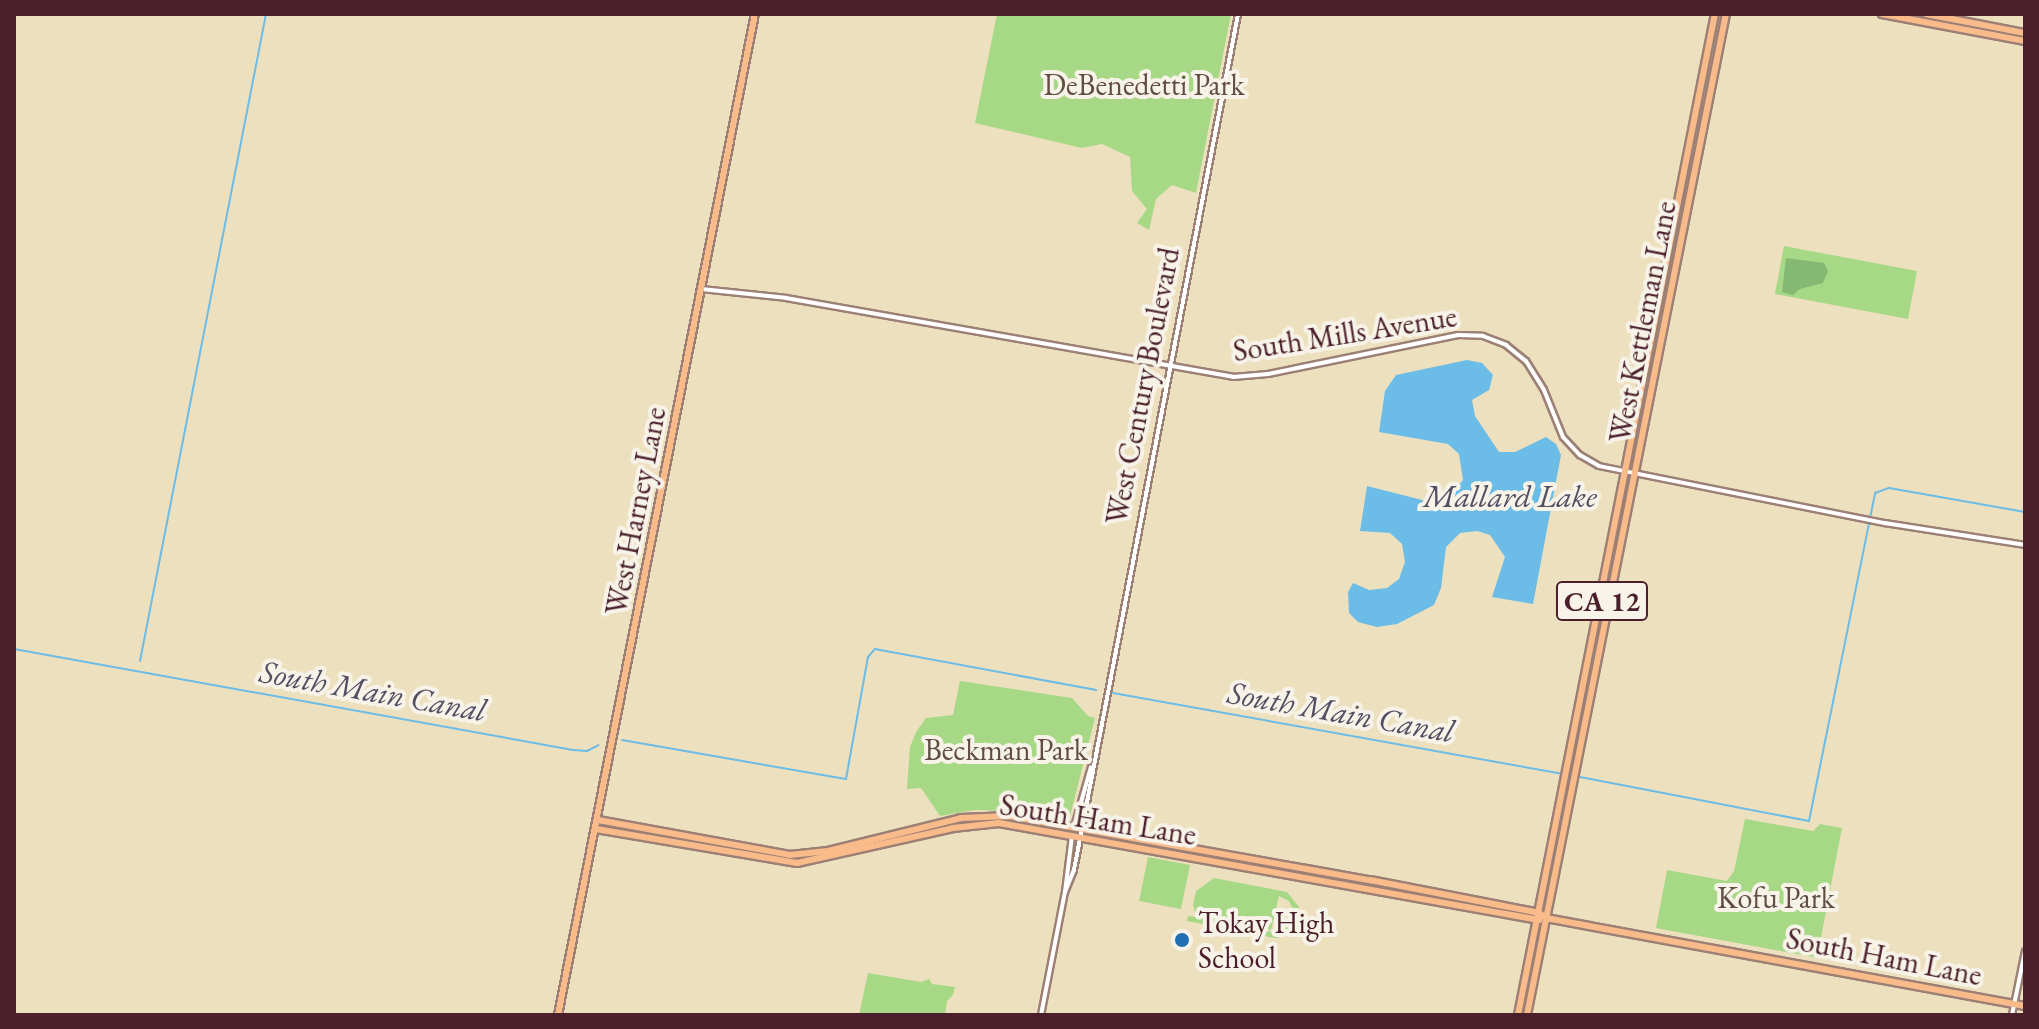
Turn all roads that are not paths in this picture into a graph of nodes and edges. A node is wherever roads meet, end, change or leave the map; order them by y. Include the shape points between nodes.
1 (755, 14) edge
2 (1238, 14) edge
3 (1715, 14) edge
4 (1726, 14) edge
5 (1882, 14) edge
6 (1926, 14) edge
7 (1965, 22) junction
8 (1943, 26) junction
9 (2025, 33) edge
10 (2025, 41) edge
11 (701, 289) junction
12 (1170, 367) junction
13 (1631, 474) junction
14 (2025, 545) edge
15 (1597, 645) junction
16 (598, 820) junction
17 (596, 829) junction
18 (1077, 832) junction
19 (1538, 917) junction
20 (1546, 918) junction
21 (2025, 951) edge
22 (2015, 1004) junction
23 (2025, 1006) edge
24 (558, 1015) edge
25 (1041, 1015) edge
26 (1518, 1015) edge
27 (1527, 1015) edge
28 (2012, 1015) edge

1 - 11 main road, West Harney Lane
2 - 12 street, West Century Boulevard
3 - 13 main road, West Kettleman Lane / CA 12
4 - 13 main road, West Kettleman Lane / CA 12
5 - 8 main road
6 - 7 main road
7 - 8 main road
7 - 9 main road
8 - 10 main road
11 - 12 street, South Mills Avenue via 816,303
11 - 16 main road, West Harney Lane
12 - 13 street, South Mills Avenue via 1243,378 1458,335 1483,336 1526,361 1572,447 1594,464
12 - 18 street, West Century Boulevard
13 - 14 street, South Mills Avenue
13 - 15 main road, West Kettleman Lane / CA 12
13 - 15 main road, West Kettleman Lane / CA 12
15 - 19 main road, West Kettleman Lane / CA 12
15 - 20 main road, West Kettleman Lane / CA 12
16 - 17 main road, West Harney Lane
16 - 18 main road, South Ham Lane via 790,855 980,816 1009,816
17 - 18 main road, South Ham Lane via 797,863 970,825
17 - 24 main road, West Harney Lane
18 - 19 main road, South Ham Lane
18 - 25 street, West Century Boulevard
19 - 20 main road, South Ham Lane
19 - 26 main road, West Kettleman Lane / CA 12
20 - 22 main road, South Ham Lane
20 - 27 main road, West Kettleman Lane / CA 12
21 - 22 street
22 - 23 main road, South Ham Lane
22 - 28 street

